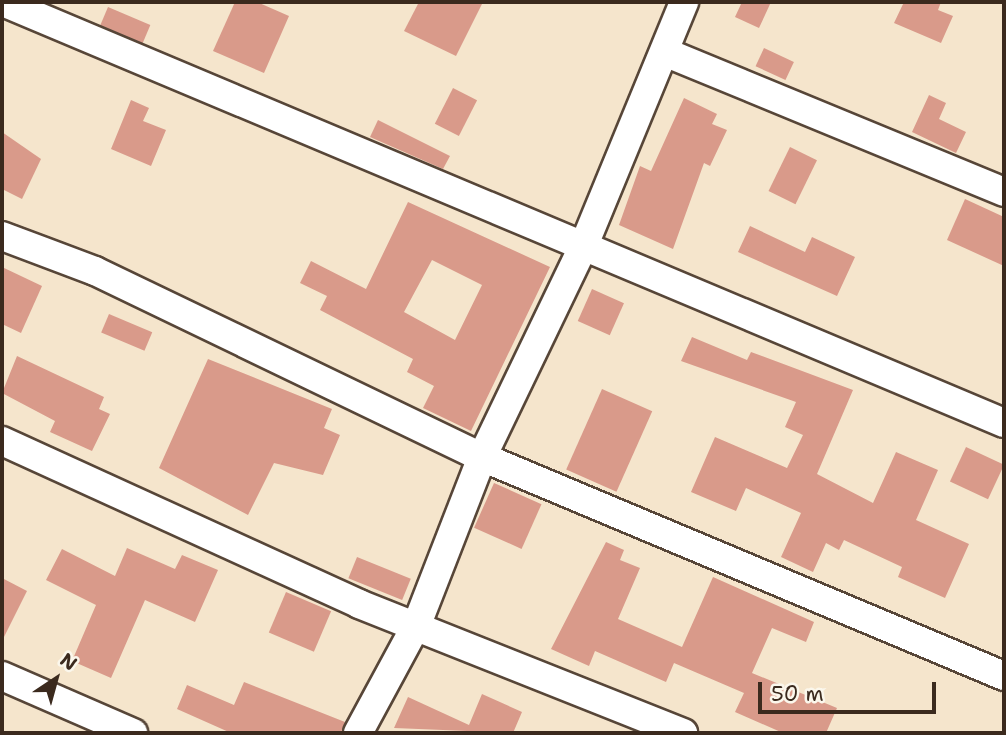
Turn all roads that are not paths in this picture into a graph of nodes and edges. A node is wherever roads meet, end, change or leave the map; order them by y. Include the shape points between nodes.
1 (3, 2) edge
2 (684, 2) edge
3 (667, 53) junction
4 (1004, 192) edge
5 (2, 236) edge
6 (584, 245) junction
7 (1004, 423) edge
8 (2, 441) edge
9 (482, 457) junction
10 (417, 624) junction
11 (1004, 676) edge
12 (2, 677) edge
13 (133, 733) edge
14 (358, 733) edge
15 (683, 733) edge

1 - 6 street
2 - 3 street
3 - 4 street
3 - 6 street
5 - 9 street via 95,271
6 - 7 street
6 - 9 street
8 - 10 street via 359,604
9 - 10 street
9 - 11 street
10 - 14 street
10 - 15 street
12 - 13 street

